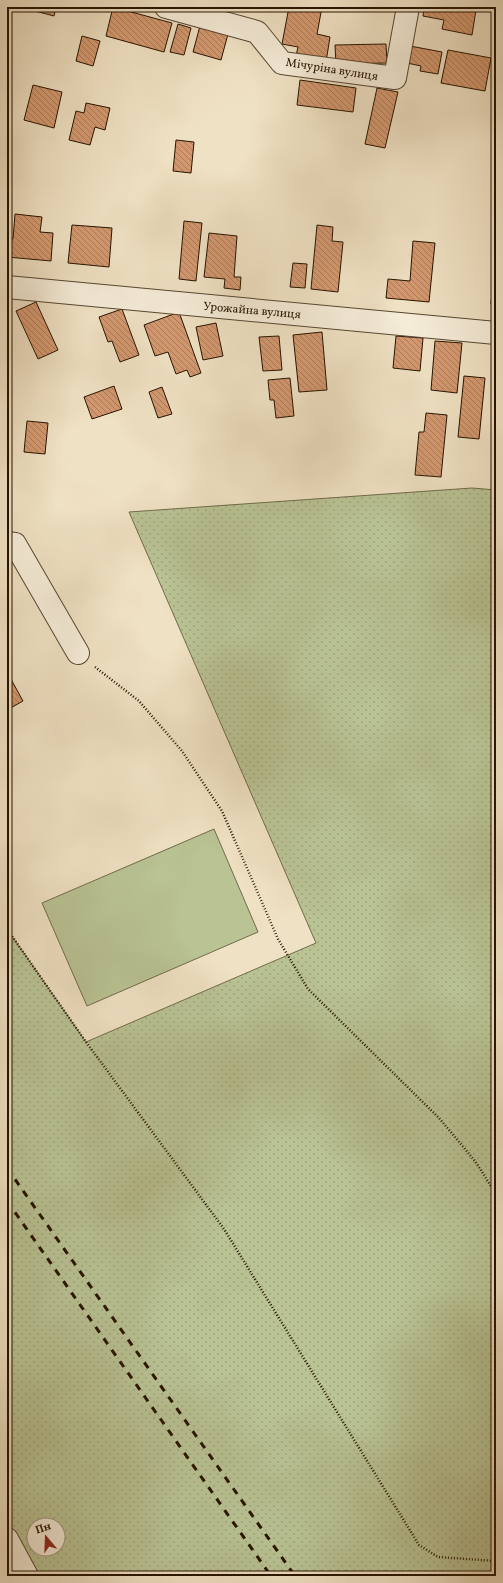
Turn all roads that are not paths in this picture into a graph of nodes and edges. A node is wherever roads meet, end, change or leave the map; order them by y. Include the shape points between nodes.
1 (166, 7) edge
2 (408, 7) edge
3 (7, 287) edge
4 (496, 333) edge
5 (7, 543) edge
6 (78, 654) road end
7 (7, 1539) edge
8 (27, 1576) edge

1 - 2 street, Мічуріна вулиця via 257,32 282,63 395,78
3 - 4 street, Урожайна вулиця
5 - 6 street via 15,544
7 - 8 street

